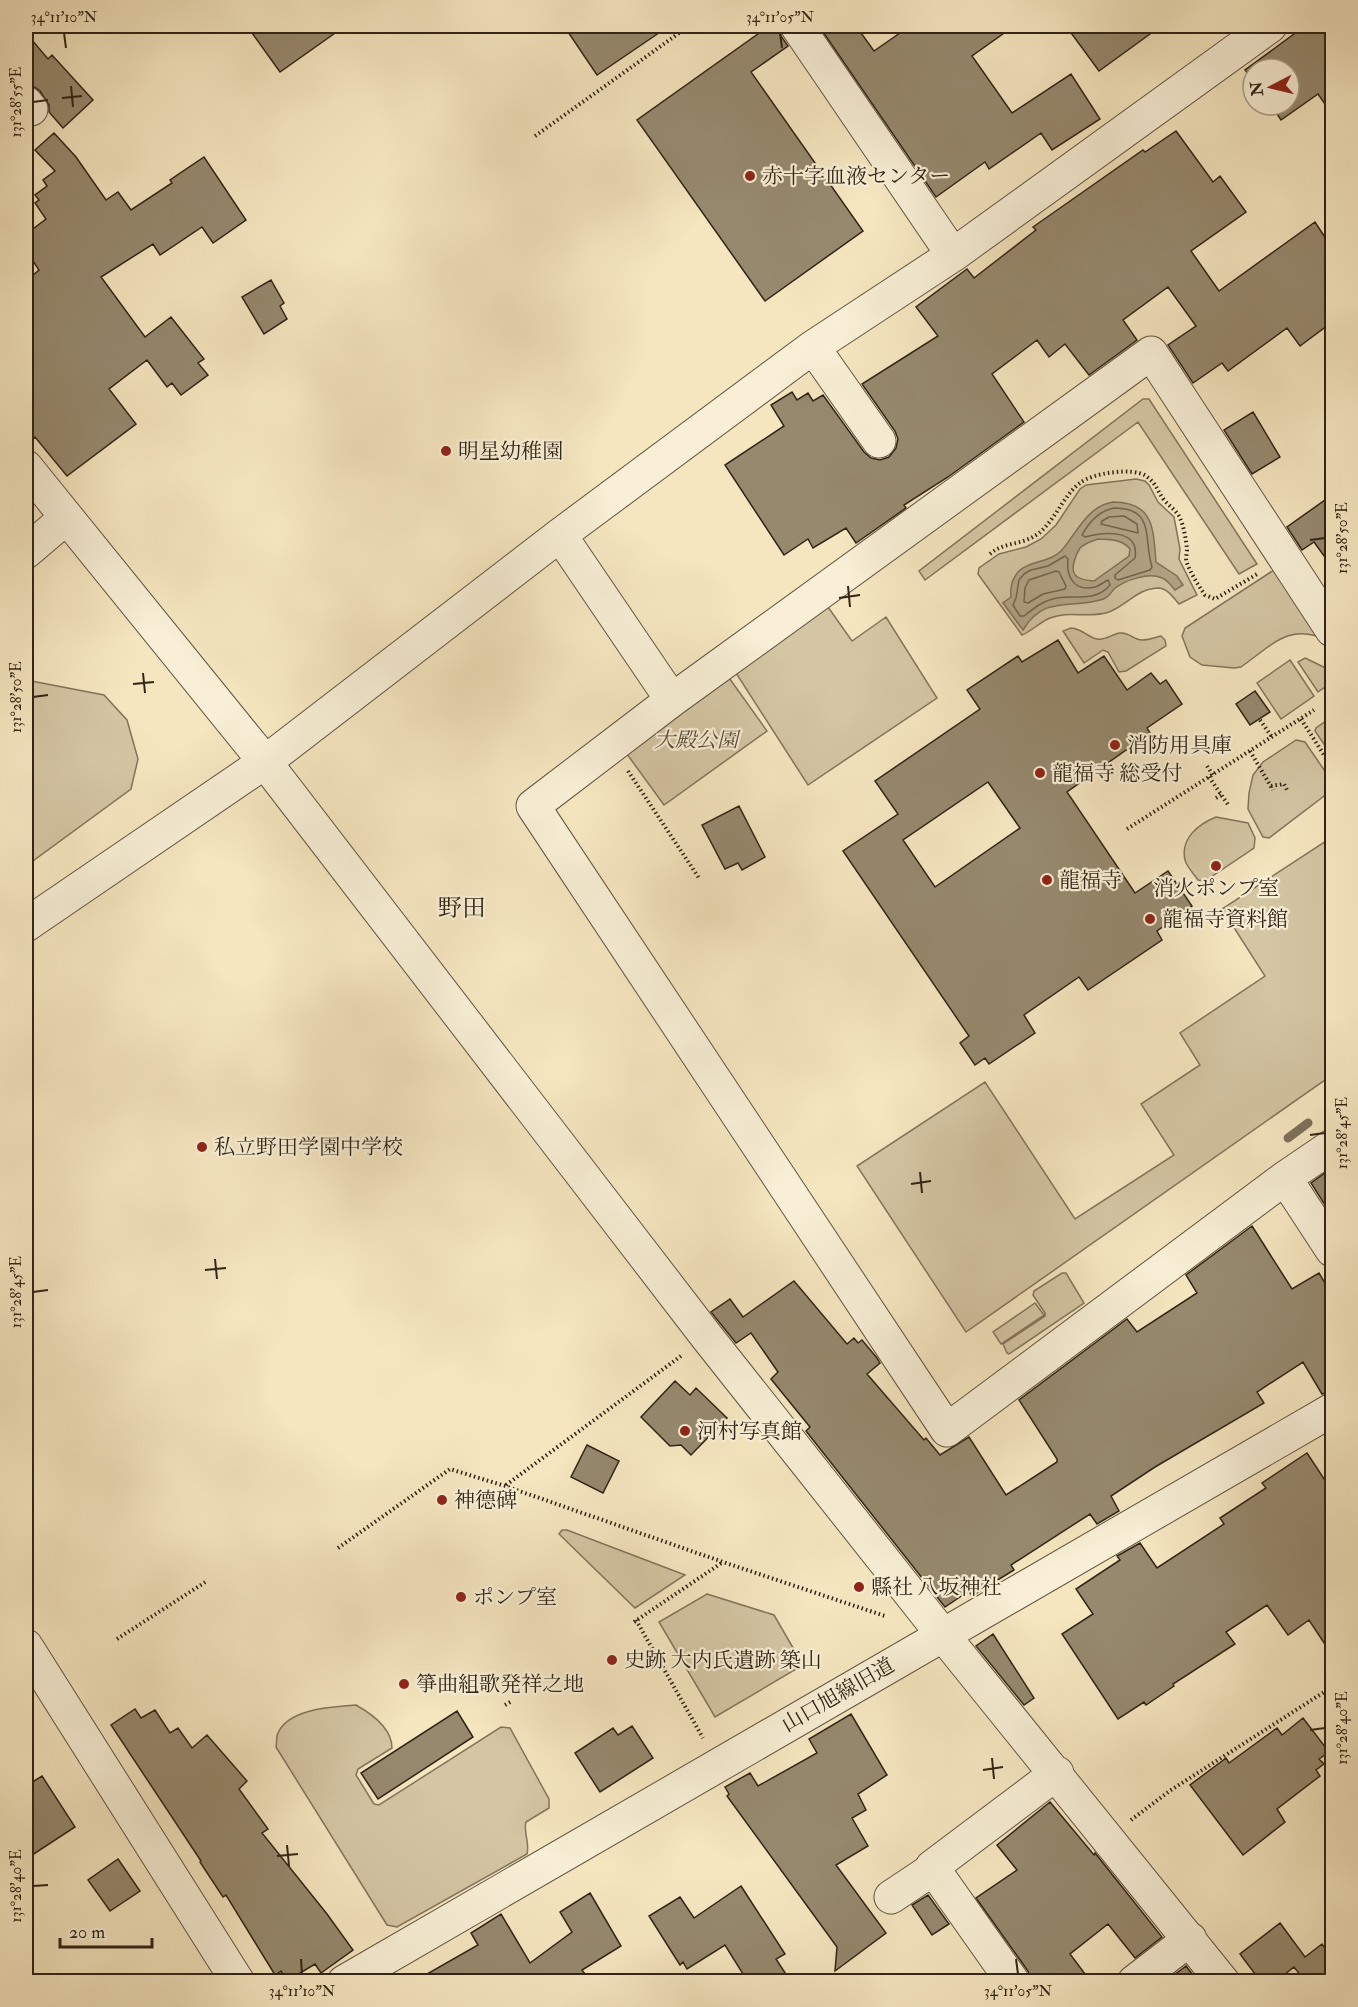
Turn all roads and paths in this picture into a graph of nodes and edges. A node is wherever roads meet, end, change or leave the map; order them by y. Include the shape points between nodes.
1 (688, 26) edge
2 (797, 26) edge
3 (1270, 26) edge
4 (535, 136) dead end
5 (953, 255) junction
6 (813, 346) junction
7 (879, 441) dead end
8 (26, 467) edge
9 (66, 518) junction
10 (560, 535) junction
11 (26, 552) edge
12 (990, 555) dead end
13 (1284, 556) junction
14 (1332, 630) edge
15 (672, 700) junction
16 (1314, 710) dead end
17 (1301, 719) junction
18 (1260, 720) dead end
19 (1272, 738) junction
20 (612, 747) junction
21 (1250, 751) junction
22 (1326, 758) dead end
23 (265, 762) junction
24 (1207, 766) dead end
25 (1211, 776) junction
26 (1287, 790) dead end
27 (1221, 795) junction
28 (1216, 798) dead end
29 (1229, 806) dead end
30 (1127, 829) dead end
31 (699, 878) dead end
32 (26, 925) edge
33 (1332, 1146) edge
34 (1285, 1178) junction
35 (1332, 1250) edge
36 (707, 1337) junction
37 (1332, 1410) edge
38 (505, 1486) junction
39 (338, 1548) dead end
40 (723, 1562) junction
41 (207, 1581) dead end
42 (887, 1616) dead end
43 (943, 1635) junction
44 (117, 1639) dead end
45 (26, 1646) edge
46 (1332, 1687) edge
47 (512, 1701) dead end
48 (506, 1705) dead end
49 (718, 1764) junction
50 (1057, 1773) junction
51 (1106, 1838) junction
52 (933, 1869) junction
53 (891, 1898) dead end
54 (1190, 1939) junction
55 (238, 1982) edge
56 (344, 1982) edge
57 (1013, 1982) edge
58 (1134, 1982) edge
59 (1223, 1982) edge

1 - 4 path
2 - 5 street
3 - 5 street
5 - 6 street
6 - 7 street
6 - 10 street
8 - 9 street
9 - 11 street
9 - 23 street
10 - 15 street
10 - 23 street
12 - 13 path via 1043,530 1087,478 1129,471 1143,474 1179,515 1186,561 1211,599 1223,596
13 - 14 street
13 - 15 street via 1151,353
15 - 20 street
16 - 17 path
17 - 19 path
17 - 22 path
18 - 19 path
19 - 21 path
20 - 31 path
20 - 34 street via 533,806 947,1430
21 - 25 path
21 - 26 path via 1272,788 1284,784
23 - 32 street
23 - 36 street
24 - 25 path
25 - 27 path
25 - 30 path
27 - 28 path
27 - 29 path
33 - 34 street
34 - 35 street
36 - 38 path
36 - 43 street
37 - 43 street, 山口旭線旧道
38 - 39 path via 450,1469
38 - 40 path
40 - 42 path
40 - 49 path via 635,1621
41 - 44 path
43 - 49 street, 山口旭線旧道
43 - 50 street
45 - 55 street
46 - 51 path via 1171,1790
47 - 48 path
49 - 56 street, 山口旭線旧道
50 - 51 street
50 - 52 street
51 - 54 street
52 - 53 street
52 - 57 street
54 - 58 street
54 - 59 street

